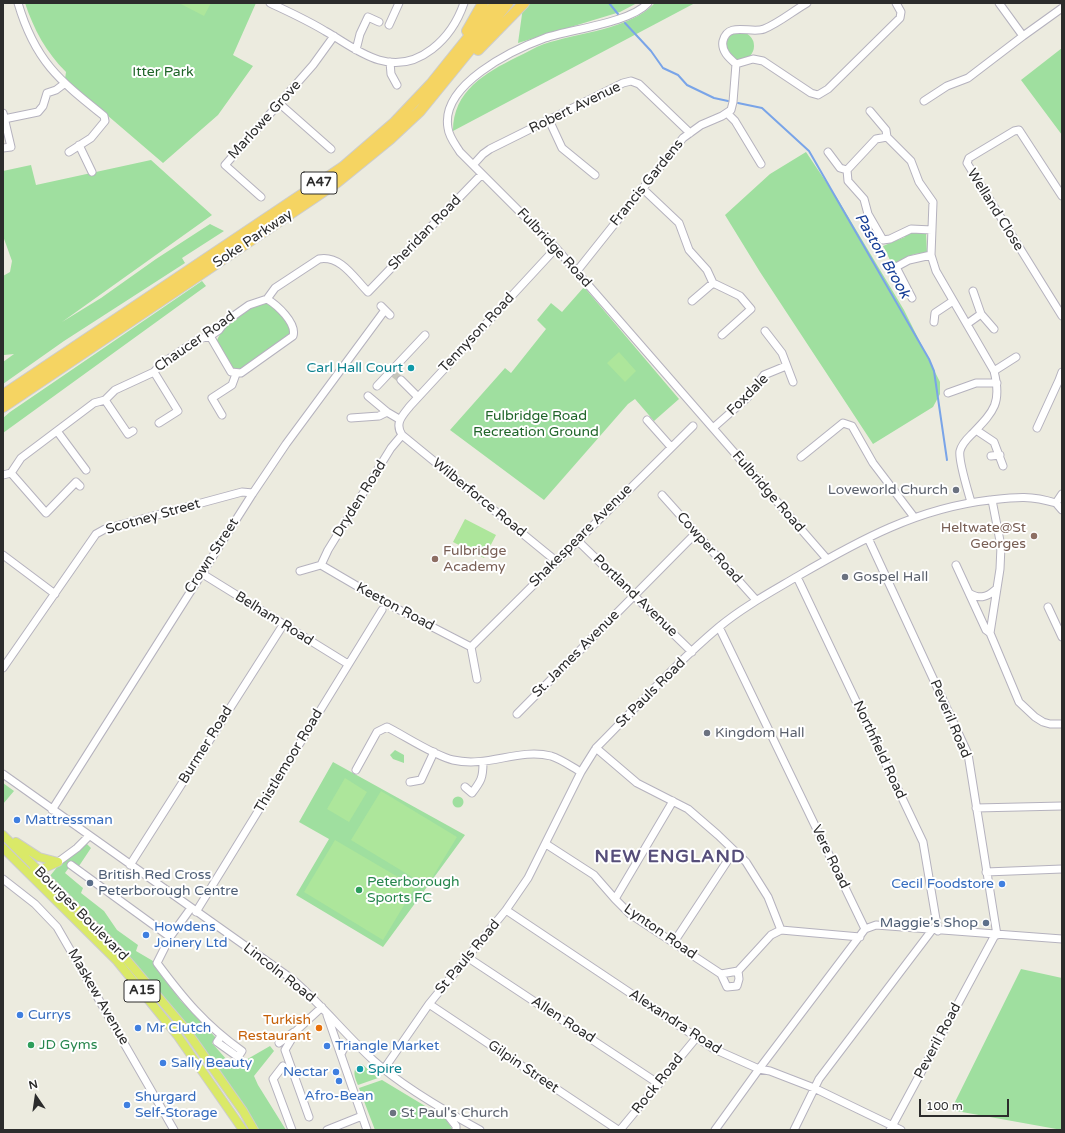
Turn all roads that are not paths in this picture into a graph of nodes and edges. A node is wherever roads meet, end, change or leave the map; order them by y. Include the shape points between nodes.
1 (18, 3) edge
2 (270, 3) edge
3 (399, 3) edge
4 (464, 3) edge
5 (484, 3) edge
6 (496, 3) edge
7 (508, 3) edge
8 (524, 3) edge
9 (648, 3) edge
10 (807, 3) edge
11 (896, 3) edge
12 (999, 3) edge
13 (1062, 8) edge
14 (379, 22) dead end
15 (389, 25) dead end
16 (334, 36) junction
17 (1024, 36) junction
18 (356, 50) junction
19 (450, 61) junction
20 (390, 62) junction
21 (736, 64) junction
22 (64, 84) junction
23 (397, 85) dead end
24 (438, 89) junction
25 (924, 101) dead end
26 (280, 104) junction
27 (870, 111) dead end
28 (728, 113) junction
29 (4, 116) edge
30 (549, 120) junction
31 (690, 133) junction
32 (887, 136) junction
33 (79, 145) junction
34 (3, 148) edge
35 (331, 149) dead end
36 (69, 152) dead end
37 (828, 152) dead end
38 (761, 164) dead end
39 (473, 165) junction
40 (847, 170) junction
41 (92, 172) dead end
42 (482, 174) junction
43 (595, 175) dead end
44 (642, 188) junction
45 (1062, 196) edge
46 (261, 197) dead end
47 (932, 230) junction
48 (556, 248) junction
49 (931, 255) junction
50 (576, 271) junction
51 (713, 283) junction
52 (973, 291) dead end
53 (368, 292) joint
54 (912, 298) dead end
55 (267, 299) junction
56 (692, 301) dead end
57 (953, 301) junction
58 (385, 310) dead end
59 (981, 314) junction
60 (1062, 316) edge
61 (934, 322) dead end
62 (967, 324) junction
63 (994, 329) dead end
64 (765, 331) dead end
65 (425, 335) dead end
66 (722, 335) dead end
67 (210, 336) junction
68 (1016, 357) dead end
69 (786, 366) junction
70 (994, 371) junction
71 (154, 372) junction
72 (1062, 372) edge
73 (236, 374) junction
74 (401, 380) tunnel mouth
75 (1060, 380) edge
76 (30, 381) junction
77 (793, 382) dead end
78 (997, 383) junction
79 (378, 386) dead end
80 (3, 392) edge
81 (948, 393) dead end
82 (3, 395) edge
83 (368, 396) dead end
84 (418, 397) junction
85 (105, 400) junction
86 (3, 407) edge
87 (3, 411) edge
88 (387, 412) junction
89 (222, 415) dead end
90 (351, 418) dead end
91 (400, 420) junction
92 (647, 420) dead end
93 (159, 423) dead end
94 (693, 426) dead end
95 (713, 428) junction
96 (1037, 428) dead end
97 (976, 430) junction
98 (57, 431) junction
99 (131, 435) dead end
100 (402, 435) junction
101 (671, 447) junction
102 (1000, 455) junction
103 (991, 456) dead end
104 (801, 457) dead end
105 (1003, 466) dead end
106 (81, 468) dead end
107 (11, 473) junction
108 (3, 475) edge
109 (80, 486) dead end
110 (253, 493) junction
111 (1062, 494) edge
112 (662, 495) dead end
113 (992, 500) junction
114 (971, 502) junction
115 (1056, 503) junction
116 (1062, 510) edge
117 (914, 517) junction
118 (695, 534) junction
119 (868, 538) junction
120 (578, 541) junction
121 (3, 555) edge
122 (827, 559) junction
123 (556, 561) junction
124 (321, 565) junction
125 (956, 566) dead end
126 (300, 571) dead end
127 (201, 573) junction
128 (797, 577) junction
129 (996, 590) junction
130 (969, 593) junction
131 (55, 594) junction
132 (635, 595) junction
133 (756, 600) junction
134 (1048, 607) dead end
135 (382, 610) dead end
136 (283, 625) junction
137 (719, 627) junction
138 (990, 633) junction
139 (1062, 637) edge
140 (470, 647) junction
141 (692, 652) junction
142 (348, 664) junction
143 (3, 668) edge
144 (477, 679) dead end
145 (517, 714) dead end
146 (1062, 724) edge
147 (596, 748) junction
148 (434, 752) junction
149 (483, 763) junction
150 (356, 770) dead end
151 (581, 772) junction
152 (3, 774) edge
153 (410, 782) dead end
154 (465, 787) dead end
155 (673, 801) junction
156 (1062, 806) edge
157 (976, 808) junction
158 (52, 810) junction
159 (3, 831) edge
160 (3, 835) edge
161 (89, 836) junction
162 (546, 844) junction
163 (3, 848) edge
164 (734, 850) junction
165 (58, 862) junction
166 (71, 865) dead end
167 (130, 865) junction
168 (23, 867) junction
169 (37, 869) junction
170 (1062, 869) edge
171 (986, 872) junction
172 (3, 880) edge
173 (615, 900) junction
174 (194, 910) junction
175 (506, 910) junction
176 (781, 930) junction
177 (865, 930) junction
178 (935, 930) junction
179 (996, 935) junction
180 (170, 937) junction
181 (860, 937) junction
182 (1062, 939) edge
183 (674, 942) junction
184 (467, 957) junction
185 (738, 972) junction
186 (721, 974) junction
187 (429, 1004) junction
188 (324, 1010) junction
189 (297, 1030) junction
190 (221, 1036) dead end
191 (697, 1037) junction
192 (280, 1043) dead end
193 (357, 1044) junction
194 (341, 1054) junction
195 (283, 1066) dead end
196 (384, 1069) junction
197 (758, 1069) junction
198 (659, 1084) junction
199 (814, 1088) junction
200 (444, 1110) junction
201 (362, 1116) junction
202 (310, 1117) dead end
203 (891, 1128) edge
204 (174, 1130) edge
205 (243, 1130) edge
206 (254, 1130) edge
207 (292, 1130) edge
208 (327, 1130) edge
209 (367, 1130) edge
210 (456, 1130) edge
211 (480, 1130) edge
212 (619, 1130) edge
213 (715, 1130) edge
214 (794, 1130) edge
215 (901, 1130) edge

1 - 22 street via 35,46
2 - 16 street
3 - 15 street
4 - 20 street via 452,28 442,42 431,51 414,59
5 - 19 highway, A47
6 - 19 highway, Soke Parkway / A47
7 - 24 highway, Soke Parkway / A47
8 - 24 highway, A47
9 - 39 street, Fulbridge Road via 625,17 545,38 491,65 465,84 451,102 447,117 448,128 453,142
10 - 21 street via 764,29 754,32 739,28 730,31 723,40 724,52
11 - 21 street via 901,12 900,18 828,89 818,95 763,61 753,59
12 - 17 street
13 - 17 street
14 - 18 street via 368,17
16 - 18 street
16 - 26 street, Marlowe Grove
17 - 25 street via 968,78 947,86
18 - 20 street via 380,61
19 - 76 highway, Soke Parkway / A47 via 395,122 343,167
20 - 23 street via 391,74
21 - 28 street via 733,102
22 - 29 street via 47,93 38,112
22 - 33 street via 104,116 105,120 90,138
24 - 76 highway, Soke Parkway / A47 via 390,139 336,183
26 - 35 street
26 - 46 street, Marlowe Grove via 225,165
27 - 32 street via 886,130
28 - 31 street, Francis Gardens
28 - 38 street
29 - 34 street via 11,146
30 - 31 street, Robert Avenue via 631,81 639,84
30 - 39 street, Robert Avenue via 490,150
30 - 43 street via 562,148
31 - 44 street, Francis Gardens via 682,138
32 - 40 street via 876,139
32 - 47 street via 911,161 919,182 933,202
33 - 36 street
33 - 41 street
37 - 40 street via 840,168
39 - 42 street, Fulbridge Road
40 - 47 street via 848,181 864,198 868,214 883,240 911,229
42 - 48 street, Fulbridge Road
42 - 53 street, Sheridan Road
44 - 50 street, Francis Gardens
44 - 51 street via 679,223 689,250 707,270
45 - 60 street, Welland Close via 1019,130 1014,130 969,158 966,163
47 - 49 street
48 - 50 street, Fulbridge Road
48 - 84 street, Tennyson Road
49 - 54 street via 909,260 896,267
49 - 57 street via 936,272
50 - 95 street, Fulbridge Road
51 - 56 street
51 - 66 street via 740,296 751,309
52 - 59 street
53 - 55 street, Chaucer Road via 341,263 327,258 319,259 275,288
55 - 67 street, Chaucer Road via 249,305
55 - 73 street via 279,306 293,327 293,336
57 - 61 street via 935,313
57 - 62 street
58 - 110 street, Crown Street
59 - 62 street
59 - 63 street
62 - 70 street
64 - 69 street, Foxdale via 782,353
65 - 79 street
67 - 71 street, Chaucer Road via 199,339 161,364
67 - 73 street via 231,372
68 - 70 street
69 - 77 street, Foxdale
69 - 95 street, Foxdale via 764,375 747,398
70 - 78 street
71 - 85 street, Chaucer Road via 115,390
71 - 93 street via 178,411
72 - 75 street
73 - 89 street via 232,385 212,398
74 - 84 street
75 - 96 street
76 - 80 highway, A47
76 - 82 highway, Soke Parkway / A47
76 - 86 highway, Soke Parkway / A47
76 - 87 highway, A47
78 - 81 street via 976,383
78 - 97 street via 998,400
83 - 88 street
84 - 91 street, Tennyson Road
85 - 98 street, Chaucer Road via 94,403
85 - 99 street
88 - 90 street via 379,416
88 - 91 street
91 - 100 street via 398,427
92 - 101 street
94 - 101 street, Shakespeare Avenue
95 - 122 street, Fulbridge Road
97 - 102 street via 994,442
97 - 114 street via 964,442 960,452
98 - 106 street
98 - 107 street, Chaucer Road via 21,458
100 - 123 street, Wilberforce Road
100 - 124 street, Dryden Road via 391,448
101 - 120 street, Shakespeare Avenue
102 - 103 street
102 - 105 street
104 - 117 street via 842,423 847,423 852,426 873,463
107 - 108 street
107 - 109 street via 46,513 76,482
110 - 127 street, Crown Street
110 - 131 street, Scotney Street via 242,492 105,529 96,534
111 - 115 street
112 - 118 street, Cowper Road
113 - 114 street, St Pauls Road
113 - 115 street, St Pauls Road via 1029,496
113 - 129 street via 1000,546 1000,569
114 - 117 street, St Pauls Road
115 - 116 street
117 - 119 street, St Pauls Road
118 - 132 street, St. James Avenue
118 - 133 street, Cowper Road
119 - 122 street, St Pauls Road
119 - 157 street, Peveril Road via 968,754
120 - 123 street, Shakespeare Avenue
120 - 132 street, Portland Avenue
121 - 131 street
122 - 128 street, St Pauls Road
123 - 140 street, Shakespeare Avenue
124 - 126 street
124 - 140 street, Keeton Road
125 - 130 street
127 - 136 street, Belham Road
127 - 158 street, Crown Street
128 - 133 street, St Pauls Road
128 - 178 street, Northfield Road via 923,842
129 - 130 street via 982,598
129 - 138 street
130 - 138 street via 986,630
131 - 143 street, Scotney Street
132 - 141 street, Portland Avenue
132 - 145 street, St. James Avenue
133 - 137 street, St Pauls Road
134 - 139 street
135 - 142 street, Thistlemoor Road
136 - 142 street, Belham Road
136 - 167 street, Burmer Road
137 - 141 street, St Pauls Road
137 - 177 street, Vere Road
138 - 146 street via 1019,702 1043,722
140 - 144 street
141 - 147 street, St Pauls Road
142 - 174 street, Thistlemoor Road
147 - 151 street, St Pauls Road
147 - 155 street via 637,783
148 - 149 street via 453,760
148 - 150 street via 387,727 377,732
148 - 153 street via 421,780
149 - 151 street via 523,754 537,755 552,757
149 - 154 street via 483,777 472,793
151 - 162 street, St Pauls Road
152 - 158 street, Lincoln Road
155 - 164 street via 688,809
155 - 173 street
156 - 157 street
157 - 171 street, Peveril Road
158 - 161 street, Lincoln Road
159 - 165 main road via 24,849 39,857
160 - 169 main road, Bourges Boulevard / A15
161 - 165 street
161 - 167 street, Lincoln Road
162 - 173 street, Lynton Road via 594,875
162 - 175 street, St Pauls Road via 528,878
163 - 168 main road, Bourges Boulevard / A15
164 - 176 street via 746,862 768,897
164 - 183 street
165 - 169 main road
166 - 180 street
167 - 174 street, Lincoln Road
168 - 169 main road
168 - 205 main road, Bourges Boulevard / A15 via 117,961 177,1035
169 - 206 main road, Bourges Boulevard / A15 via 120,952 183,1026
170 - 171 street
171 - 179 street, Peveril Road
172 - 204 street, Maskew Avenue via 35,904 57,927
173 - 183 street, Lynton Road via 630,914
174 - 180 street, Thistlemoor Road
174 - 188 street, Lincoln Road via 292,979
175 - 184 street, St Pauls Road
175 - 191 street, Alexandra Road
176 - 181 street
176 - 185 street, Lynton Road via 771,934
177 - 178 street via 876,925
177 - 181 street
178 - 179 street
178 - 199 street via 867,1014
179 - 182 street
179 - 203 street, Peveril Road
180 - 190 street, Thistlemoor Road via 156,962 184,1000
181 - 197 street
183 - 186 street, Lynton Road
184 - 187 street, St Pauls Road
184 - 198 street, Allen Road
185 - 186 street
185 - 186 street, Lynton Road via 740,979 737,986 732,988 727,987
187 - 196 street, St Pauls Road
187 - 212 street, Gilpin Street
188 - 189 street
188 - 193 street, Lincoln Road
188 - 194 street
189 - 192 street
189 - 202 street via 286,1050
191 - 197 street, Alexandra Road via 714,1049
191 - 198 street, Rock Road
193 - 194 street via 344,1046
193 - 196 street, Lincoln Road
194 - 201 street
195 - 207 street via 273,1079
196 - 200 street, Lincoln Road
197 - 199 street, Alexandra Road
197 - 213 street
198 - 212 street, Rock Road
199 - 203 street, Alexandra Road
199 - 214 street
200 - 210 street via 456,1126
200 - 211 street, Lincoln Road
201 - 208 street
201 - 209 street
203 - 215 street, Alexandra Road

